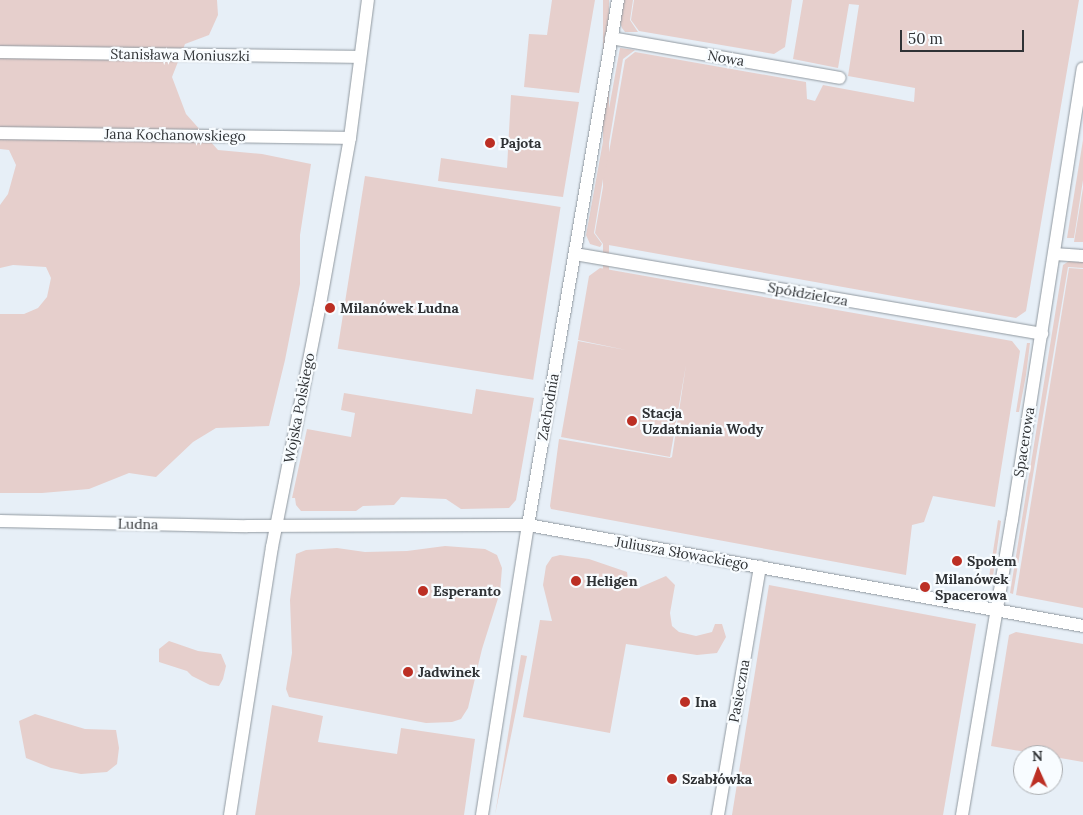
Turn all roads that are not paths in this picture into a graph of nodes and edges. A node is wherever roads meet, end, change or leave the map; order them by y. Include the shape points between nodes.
1 (368, 0) edge
2 (618, 0) edge
3 (611, 38) junction
4 (0, 52) edge
5 (360, 57) junction
6 (1083, 69) edge
7 (840, 78) dead end
8 (0, 133) edge
9 (350, 138) junction
10 (575, 254) junction
11 (1054, 254) junction
12 (1083, 256) edge
13 (1042, 334) junction
14 (0, 521) edge
15 (276, 525) junction
16 (528, 525) junction
17 (760, 567) junction
18 (996, 610) junction
19 (1083, 626) edge
20 (230, 815) edge
21 (482, 815) edge
22 (718, 815) edge
23 (962, 815) edge

1 - 5 street, Wojska Polskiego
2 - 3 street, Zachodnia
3 - 7 street, Nowa
3 - 10 street, Zachodnia
4 - 5 street, Stanisława Moniuszki
5 - 9 street, Wojska Polskiego
6 - 11 street, Spacerowa
8 - 9 street, Jana Kochanowskiego
9 - 15 street, Wojska Polskiego
10 - 13 street, Spółdzielcza
10 - 16 street, Zachodnia
11 - 12 street
11 - 13 street, Spacerowa
13 - 18 street, Spacerowa
14 - 15 street, Ludna
15 - 16 street, Juliusza Słowackiego
15 - 20 street, Wojska Polskiego
16 - 17 street, Juliusza Słowackiego
16 - 21 street, Zachodnia
17 - 18 street, Juliusza Słowackiego
17 - 22 street, Pasieczna
18 - 19 street, Juliusza Słowackiego
18 - 23 street, Spacerowa

